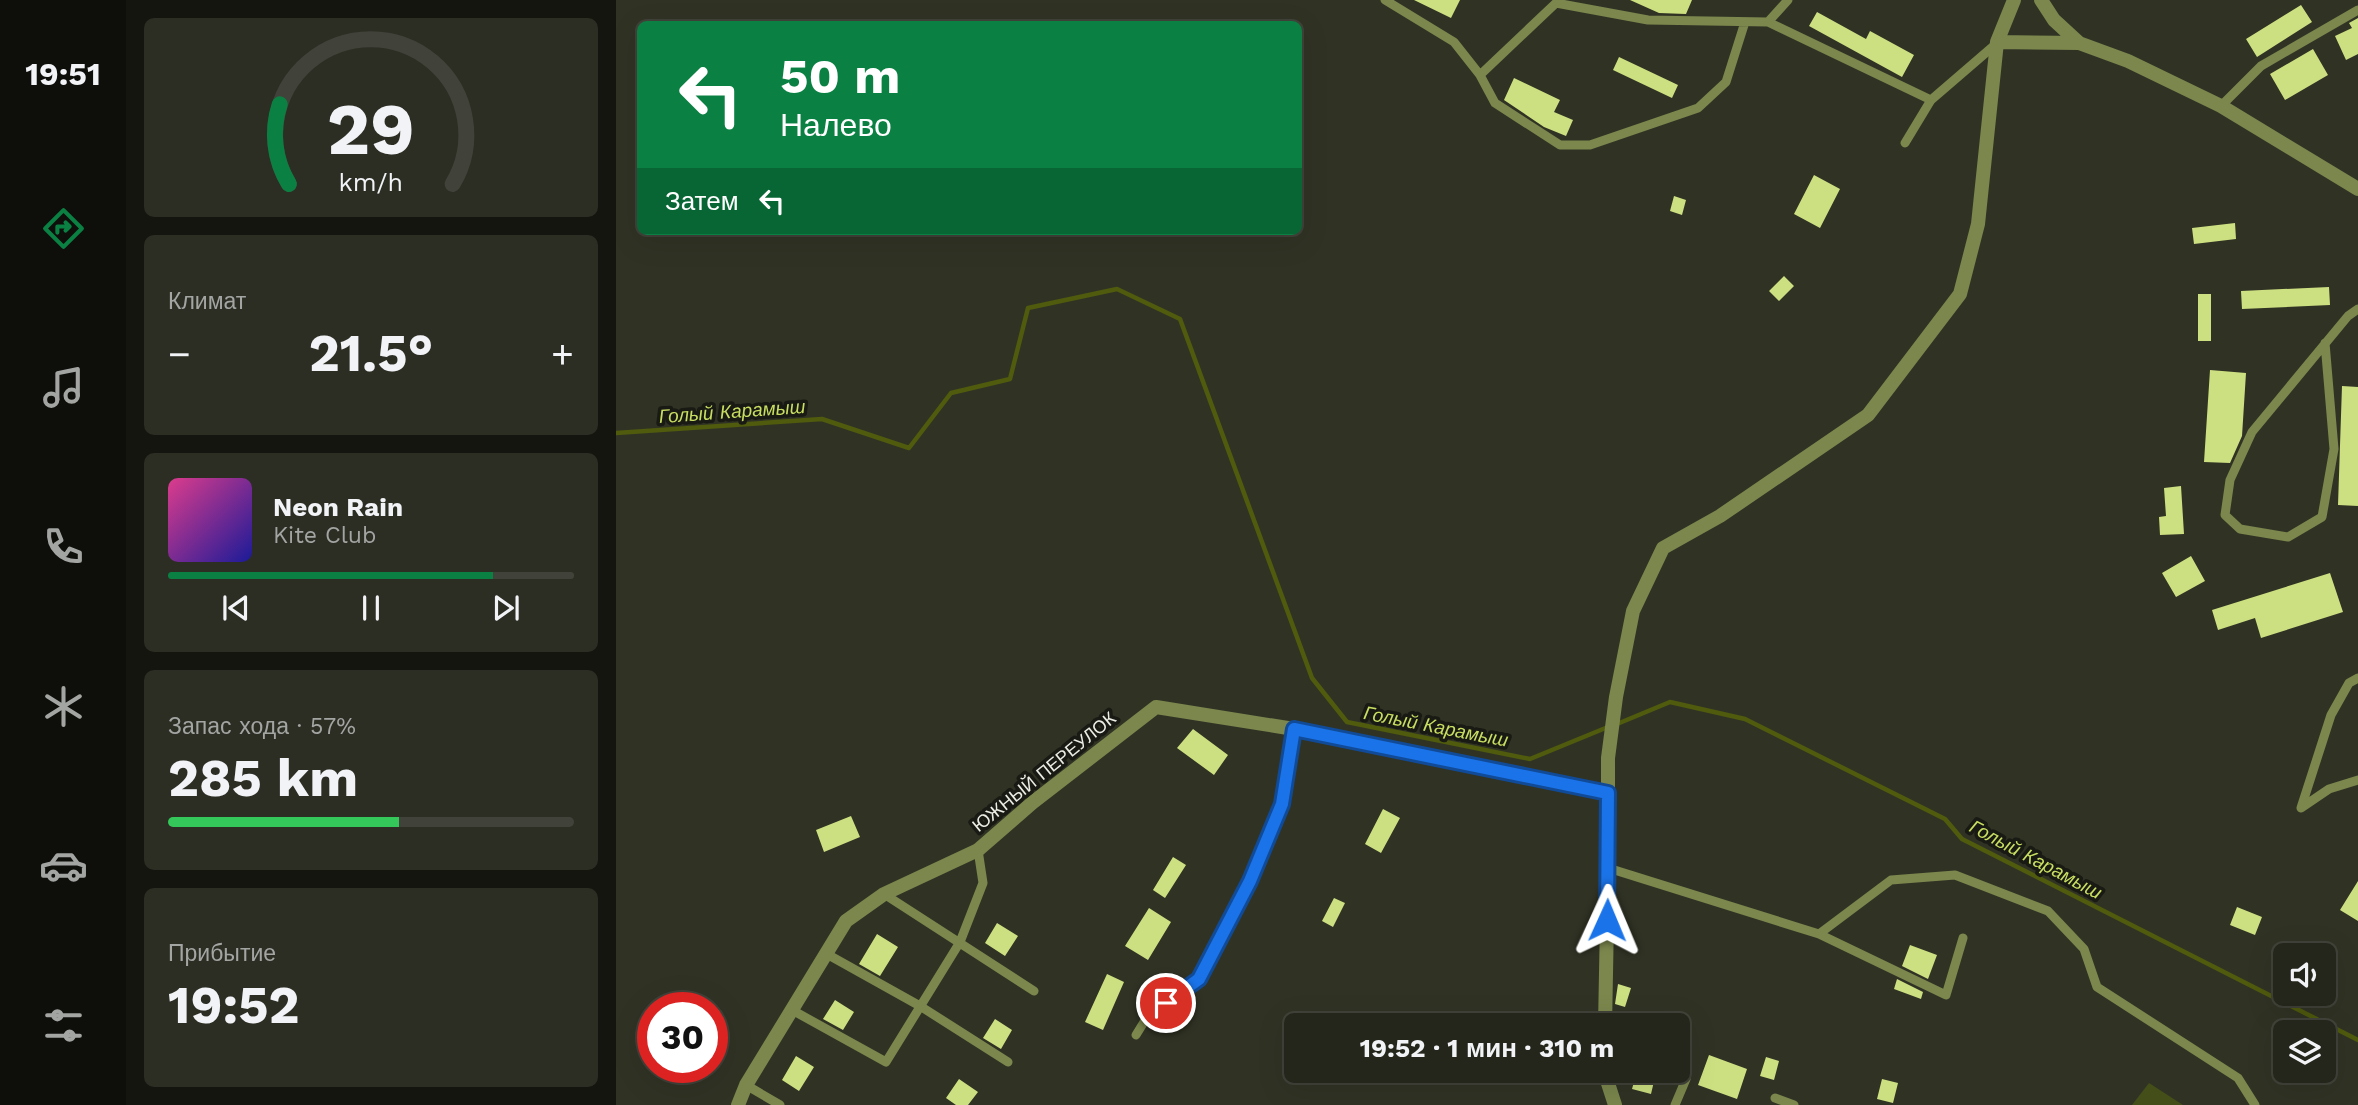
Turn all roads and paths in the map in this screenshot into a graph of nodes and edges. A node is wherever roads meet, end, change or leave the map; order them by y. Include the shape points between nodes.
1 (1385, 0) edge
2 (1787, 0) edge
3 (2014, 0) edge
4 (2041, 0) edge
5 (2358, 10) edge
6 (1745, 22) junction
7 (1769, 22) junction
8 (1997, 42) junction
9 (2079, 43) junction
10 (1480, 75) junction
11 (1931, 100) junction
12 (2221, 106) junction
13 (1905, 143) dead end
14 (2358, 189) edge
15 (2358, 309) edge
16 (2325, 343) junction
17 (2358, 678) edge
18 (1294, 729) junction
19 (2358, 780) edge
20 (1608, 793) junction
21 (978, 850) junction
22 (1608, 868) junction
23 (884, 894) junction
24 (1819, 934) junction
25 (1962, 938) dead end
26 (960, 943) junction
27 (825, 953) junction
28 (1034, 991) dead end
29 (920, 1006) junction
30 (792, 1010) junction
31 (1605, 1013) edge
32 (1136, 1035) dead end
33 (1008, 1062) dead end
34 (1607, 1083) edge
35 (1684, 1083) edge
36 (746, 1085) junction
37 (1775, 1098) dead end
38 (738, 1105) edge
39 (780, 1105) edge
40 (1615, 1105) edge
41 (1675, 1105) edge
42 (1794, 1105) edge
43 (2255, 1105) edge

1 - 10 lane via 1454,41
2 - 7 lane
3 - 8 street
4 - 9 street via 2054,20
5 - 12 lane via 2262,66
6 - 7 lane
6 - 10 lane via 1648,20 1556,3
6 - 10 lane via 1726,82 1698,108 1590,145 1560,145 1549,138 1495,103
7 - 11 lane
8 - 9 street
8 - 11 lane
8 - 20 street via 1978,225 1960,294 1868,415 1720,516 1663,548 1633,611 1616,697
9 - 12 street
11 - 13 lane
12 - 14 street
15 - 16 lane
16 - 16 lane via 2252,432 2230,480 2225,515 2240,529 2288,537 2322,517 2334,449
17 - 19 lane via 2349,683 2331,715 2301,808 2329,789
18 - 20 street, ЮЖНЫЙ ПЕРЕУЛОК
18 - 21 street, ЮЖНЫЙ ПЕРЕУЛОК via 1156,707
18 - 32 lane via 1282,804 1250,881 1199,979 1149,1014
20 - 22 street
21 - 23 street, ЮЖНЫЙ ПЕРЕУЛОК
21 - 26 lane via 983,883
22 - 24 lane
22 - 31 street
23 - 26 lane
23 - 27 street, ЮЖНЫЙ ПЕРЕУЛОК via 846,920
24 - 25 lane via 1945,995
24 - 43 lane via 1891,880 1955,875 2048,911 2084,949 2096,988 2238,1078
26 - 28 lane
26 - 29 lane
27 - 29 lane
27 - 30 street, ЮЖНЫЙ ПЕРЕУЛОК
29 - 30 lane via 886,1062
29 - 33 lane
30 - 36 street, ЮЖНЫЙ ПЕРЕУЛОК
34 - 40 street
35 - 41 lane
36 - 38 street, ЮЖНЫЙ ПЕРЕУЛОК
36 - 39 lane
37 - 42 lane

